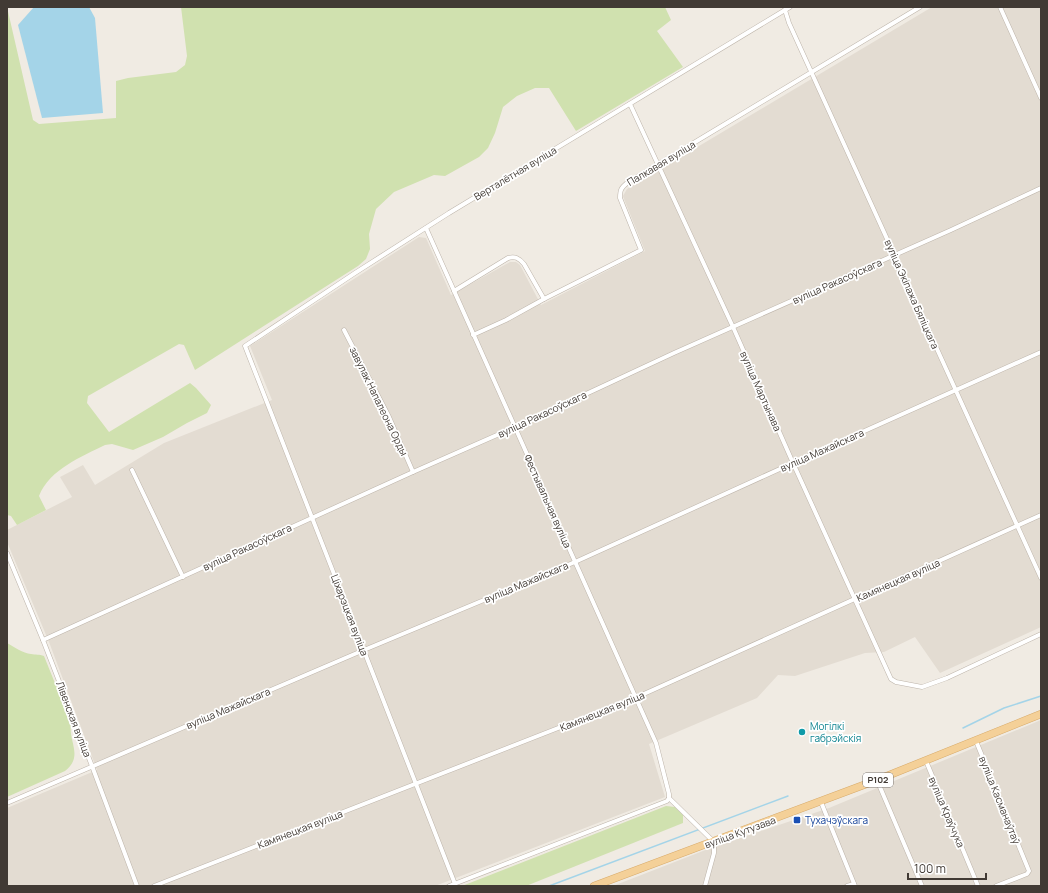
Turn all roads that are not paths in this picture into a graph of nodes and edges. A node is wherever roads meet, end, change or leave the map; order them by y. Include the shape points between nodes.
1 (790, 7) edge
2 (920, 7) edge
3 (1000, 7) edge
4 (785, 10) junction
5 (812, 72) junction
6 (1041, 98) edge
7 (630, 104) junction
8 (658, 165) junction
9 (1041, 188) edge
10 (426, 228) junction
11 (895, 255) junction
12 (454, 291) junction
13 (544, 299) junction
14 (734, 327) junction
15 (344, 330) dead end
16 (473, 335) junction
17 (245, 346) joint
18 (1041, 352) edge
19 (955, 390) junction
20 (514, 427) junction
21 (793, 463) junction
22 (132, 470) dead end
23 (413, 472) junction
24 (1041, 515) edge
25 (312, 518) junction
26 (1018, 526) junction
27 (7, 554) edge
28 (575, 562) junction
29 (183, 577) junction
30 (1041, 578) edge
31 (855, 600) junction
32 (1041, 634) edge
33 (43, 640) junction
34 (364, 650) junction
35 (635, 698) junction
36 (1041, 714) edge
37 (976, 741) junction
38 (926, 761) junction
39 (92, 766) junction
40 (877, 780) junction
41 (416, 784) junction
42 (668, 800) junction
43 (821, 802) junction
44 (7, 803) edge
45 (714, 842) junction
46 (455, 884) junction
47 (854, 885) edge
48 (137, 886) edge
49 (154, 886) edge
50 (449, 886) edge
51 (594, 886) edge
52 (705, 886) edge
53 (847, 886) edge
54 (922, 886) edge
55 (978, 886) edge
56 (996, 886) edge

1 - 4 street, Верталётная вуліца
2 - 5 street, Палкавая вуліца
3 - 6 street
4 - 5 street, вуліца Экіпажа Бяліцкага
4 - 7 street, Верталётная вуліца
5 - 8 street, Палкавая вуліца
5 - 11 street, вуліца Экіпажа Бяліцкага
7 - 8 street, вуліца Мартынава
7 - 10 street, Верталётная вуліца
8 - 13 street, Палкавая вуліца via 627,183 620,192 620,198 642,250
8 - 14 street, вуліца Мартынава
9 - 11 street, вуліца Ракасоўскага
10 - 12 street, Фестывальная вуліца
10 - 17 street, Верталётная вуліца
11 - 14 street, вуліца Ракасоўскага
11 - 19 street, вуліца Экіпажа Бяліцкага
12 - 13 street via 508,258 515,257 524,264
12 - 16 street, Фестывальная вуліца
13 - 16 street, Палкавая вуліца
14 - 20 street, вуліца Ракасоўскага
14 - 21 street, вуліца Мартынава
15 - 23 street, завулак Напалеона Орды via 389,417
16 - 20 street, Фестывальная вуліца
17 - 25 street, Ціхарэцкая вуліца
18 - 19 street, вуліца Мажайскага
19 - 21 street, вуліца Мажайскага
19 - 26 street, вуліца Экіпажа Бяліцкага
20 - 23 street, вуліца Ракасоўскага
20 - 28 street, Фестывальная вуліца
21 - 28 street, вуліца Мажайскага
21 - 31 street, вуліца Мартынава
22 - 29 street
23 - 25 street, вуліца Ракасоўскага
24 - 26 street, Камянецкая вуліца
25 - 29 street, вуліца Ракасоўскага
25 - 34 street, Ціхарэцкая вуліца
26 - 30 street, вуліца Экіпажа Бяліцкага
26 - 31 street, Камянецкая вуліца
27 - 33 street, Лівенская вуліца
28 - 34 street, вуліца Мажайскага
28 - 35 street, Фестывальная вуліца
29 - 33 street, вуліца Ракасоўскага
31 - 32 street, вуліца Мартынава via 891,680 922,687
31 - 35 street, Камянецкая вуліца
33 - 39 street, Лівенская вуліца
34 - 39 street, вуліца Мажайскага
34 - 41 street, Ціхарэцкая вуліца
35 - 41 street, Камянецкая вуліца
35 - 42 street, Фестывальная вуліца via 656,743
36 - 37 main road, вуліца Кутузава / Р102
37 - 38 main road, вуліца Кутузава / Р102
37 - 56 street, вуліца Касманаўтаў via 1029,871
38 - 40 main road, вуліца Кутузава / Р102
38 - 55 street, вуліца Краўчука
39 - 44 street, вуліца Мажайскага
39 - 48 street, Лівенская вуліца
40 - 43 main road, вуліца Кутузава / Р102
40 - 54 street
41 - 46 street, Ціхарэцкая вуліца
41 - 49 street, Камянецкая вуліца
42 - 45 street
42 - 46 street
43 - 45 main road, вуліца Кутузава / Р102
43 - 47 street
45 - 51 main road, вуліца Кутузава / Р102
45 - 52 street via 714,853
46 - 50 street
47 - 53 street

